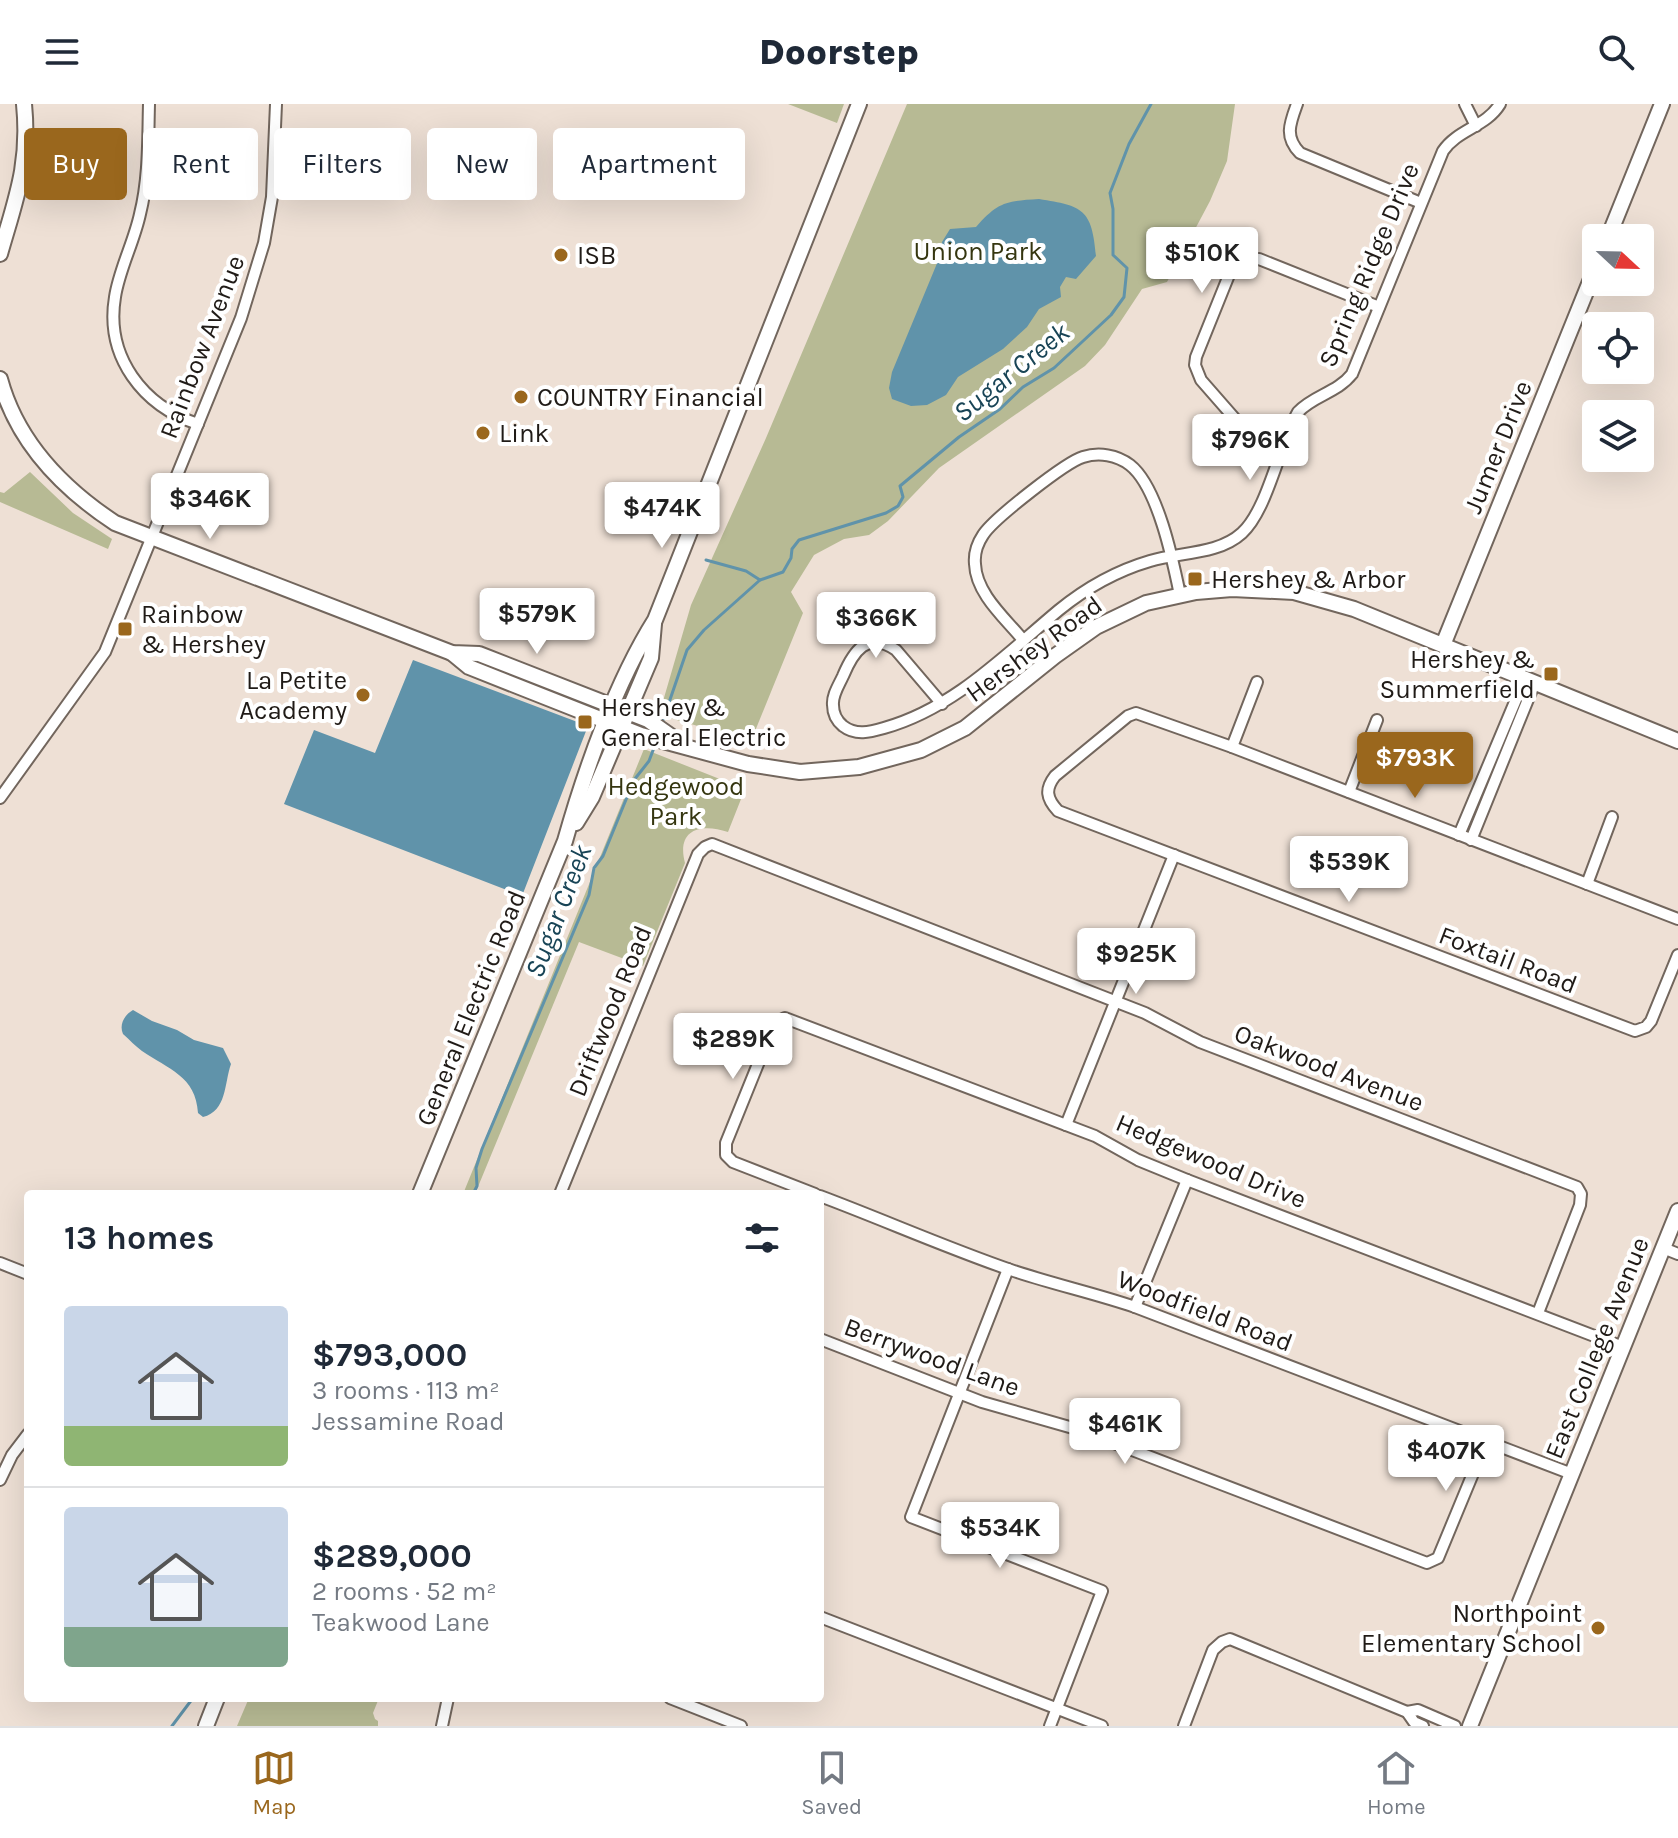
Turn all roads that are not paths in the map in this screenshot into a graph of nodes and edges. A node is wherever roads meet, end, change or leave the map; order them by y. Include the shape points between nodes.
1 (24, 104) edge
2 (149, 104) edge
3 (276, 104) edge
4 (859, 104) edge
5 (1297, 104) edge
6 (1465, 104) edge
7 (1500, 104) edge
8 (1662, 104) edge
9 (1476, 126) junction
10 (1421, 203) junction
11 (1614, 224) edge
12 (0, 254) edge
13 (1584, 296) edge
14 (1379, 307) junction
15 (0, 379) edge
16 (198, 424) junction
17 (1279, 457) junction
18 (151, 539) junction
19 (1171, 555) junction
20 (1180, 595) junction
21 (655, 620) junction
22 (1023, 640) junction
23 (1443, 645) junction
24 (452, 653) junction
25 (1530, 680) junction
26 (1257, 682) dead end
27 (942, 704) junction
28 (613, 707) junction
29 (628, 713) junction
30 (1377, 720) dead end
31 (607, 722) junction
32 (622, 728) junction
33 (1678, 741) edge
34 (686, 746) junction
35 (1232, 747) junction
36 (1502, 748) junction
37 (1349, 792) junction
38 (0, 798) edge
39 (1612, 817) dead end
40 (1459, 835) junction
41 (1471, 840) junction
42 (565, 841) junction
43 (705, 847) joint
44 (1174, 855) junction
45 (1587, 884) junction
46 (1678, 919) edge
47 (1678, 955) edge
48 (1116, 1001) junction
49 (1066, 1125) junction
50 (727, 1157) joint
51 (1187, 1180) junction
52 (422, 1190) edge
53 (562, 1190) edge
54 (804, 1190) edge
55 (824, 1198) edge
56 (1678, 1211) edge
57 (1670, 1240) edge
58 (1678, 1254) edge
59 (0, 1263) edge
60 (1008, 1269) junction
61 (24, 1272) edge
62 (1135, 1307) junction
63 (1538, 1313) junction
64 (824, 1341) edge
65 (1623, 1347) junction
66 (959, 1393) junction
67 (24, 1439) edge
68 (1486, 1442) junction
69 (1572, 1474) junction
70 (0, 1480) edge
71 (824, 1619) edge
72 (215, 1702) edge
73 (447, 1702) edge
74 (680, 1702) edge
75 (1057, 1708) junction
76 (1407, 1712) junction
77 (206, 1726) edge
78 (442, 1726) edge
79 (741, 1726) edge
80 (1050, 1726) edge
81 (1102, 1726) edge
82 (1184, 1726) edge
83 (1423, 1726) edge
84 (1455, 1726) edge
85 (1470, 1726) edge

1 - 12 main road via 25,161
2 - 16 street via 145,191 115,297 116,339 143,392 173,415
3 - 16 street, Rainbow Avenue via 264,243 241,318
4 - 21 main road, General Electric Road
5 - 10 street via 1288,132 1300,153
6 - 9 street
7 - 9 street, Spring Ridge Drive
8 - 11 main road
9 - 10 street, Spring Ridge Drive via 1448,144
10 - 14 street, Spring Ridge Drive
13 - 23 main road, Jumer Drive
14 - 17 street, Spring Ridge Drive via 1352,374 1338,389 1298,412
14 - 17 street via 1259,259 1244,260 1231,270 1196,357 1197,372 1257,444
15 - 18 main road via 17,422 60,482 115,523
16 - 18 street, Rainbow Avenue
17 - 19 street, Spring Ridge Drive via 1254,517 1241,534 1221,546
18 - 24 main road
18 - 38 street, Rainbow Avenue via 105,652
19 - 20 street
19 - 22 street, Spring Ridge Drive via 1103,580
19 - 22 street via 1137,472 1108,456 1076,459 990,526 975,553 980,586
20 - 23 main road, Hershey Road via 1232,589 1294,592 1354,609
20 - 34 main road, Hershey Road via 1146,603 1096,627 965,728 921,750 859,767 800,772
21 - 28 main road, General Electric Road
21 - 29 main road, General Electric Road via 651,658
22 - 27 street, Spring Ridge Drive
23 - 25 main road, Hershey Road
24 - 28 main road, Hershey Road via 479,654
24 - 31 main road, Hershey Road via 469,667
25 - 33 main road, Hershey Road
25 - 36 street
26 - 35 street
27 - 27 street, Spring Ridge Drive via 896,650 881,643 865,645 851,657 833,704 843,726 859,733
28 - 29 main road, Hershey Road
28 - 31 main road, General Electric Road
29 - 32 main road, General Electric Road
29 - 34 main road, Hershey Road
30 - 37 street
31 - 32 main road, Hershey Road
31 - 42 main road, General Electric Road
32 - 34 main road, Hershey Road
32 - 42 main road, General Electric Road via 592,797
35 - 37 street
35 - 44 street, Foxtail Road via 1136,713 1048,785 1050,803 1058,811
36 - 40 street
36 - 41 street
37 - 40 street
39 - 45 street
40 - 41 street
41 - 45 street
42 - 52 main road, General Electric Road
43 - 48 street, Oakwood Avenue via 712,844
43 - 53 street, Driftwood Road
44 - 47 street, Foxtail Road via 1630,1030 1651,1021
44 - 48 street
45 - 46 street
48 - 49 street
48 - 63 street, Oakwood Avenue via 1200,1042 1577,1187 1580,1205
49 - 50 street, Hedgewood Drive via 782,1019 773,1027 726,1143
49 - 51 street, Hedgewood Drive
50 - 54 street, Woodfield Road
51 - 62 street
51 - 63 street, Hedgewood Drive
55 - 60 street, Woodfield Road
56 - 57 main road, East College Avenue
57 - 58 street
57 - 65 main road, East College Avenue
59 - 61 street
60 - 62 street, Woodfield Road
60 - 66 street
62 - 68 street, Woodfield Road
63 - 65 street, Hedgewood Drive
64 - 66 street, Berrywood Lane
65 - 69 main road, East College Avenue
66 - 68 street, Berrywood Lane via 1057,1422 1413,1559 1433,1562
66 - 75 street via 911,1517 1102,1591
67 - 70 street
68 - 69 street, Woodfield Road
69 - 85 main road, East College Avenue
71 - 75 street
72 - 77 main road
73 - 78 street
74 - 79 street
75 - 80 street
75 - 81 street
76 - 82 street via 1230,1639 1213,1650
76 - 83 street
76 - 84 street via 1418,1710

